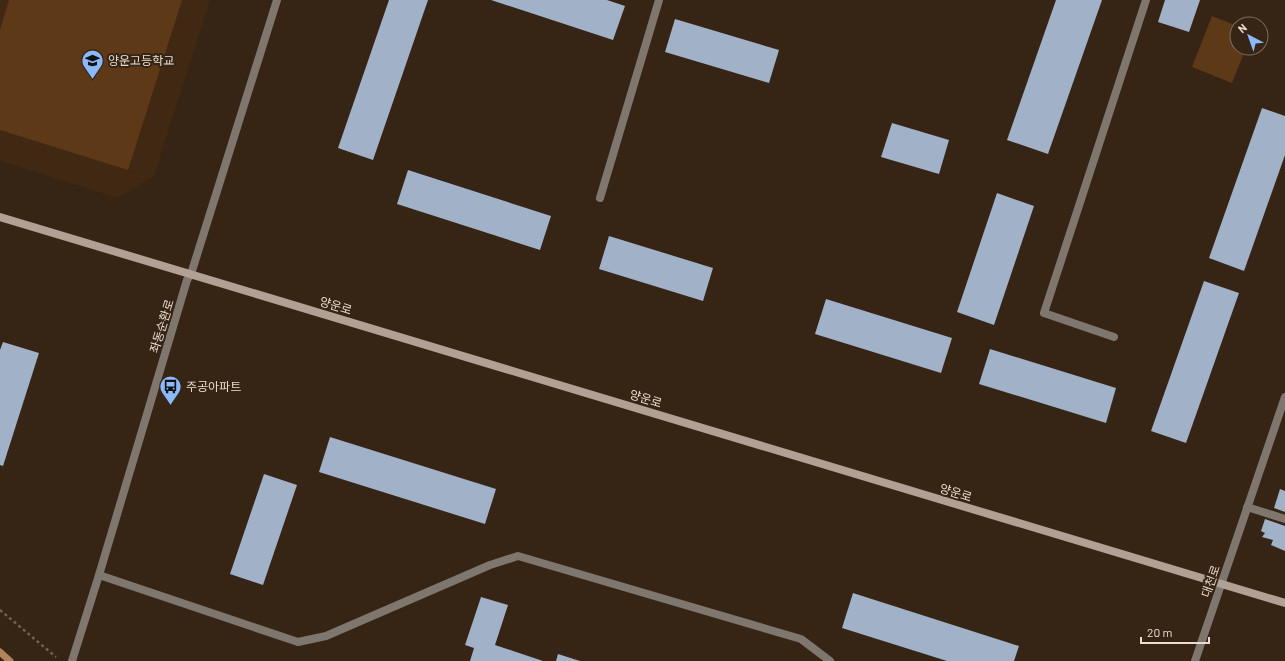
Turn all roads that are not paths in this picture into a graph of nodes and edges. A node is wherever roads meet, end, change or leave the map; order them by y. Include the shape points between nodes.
1 (277, 0) edge
2 (659, 0) edge
3 (1146, 0) edge
4 (600, 198) dead end
5 (0, 217) edge
6 (190, 274) junction
7 (1114, 337) dead end
8 (1285, 397) edge
9 (1247, 507) junction
10 (1285, 519) edge
11 (99, 575) junction
12 (1222, 584) junction
13 (1285, 603) edge
14 (72, 659) edge
15 (830, 661) edge
16 (1195, 661) edge

1 - 6 street, 좌동순환로
2 - 4 street
3 - 7 street via 1044,313
5 - 6 main road, 양운로
6 - 11 street, 좌동순환로
6 - 12 main road, 양운로
8 - 9 street, 대천로
9 - 10 street
9 - 12 street, 대천로
11 - 14 street, 좌동순환로
11 - 15 street via 298,642 326,636 490,565 518,556 801,639
12 - 13 main road, 양운로
12 - 16 street, 대천로

